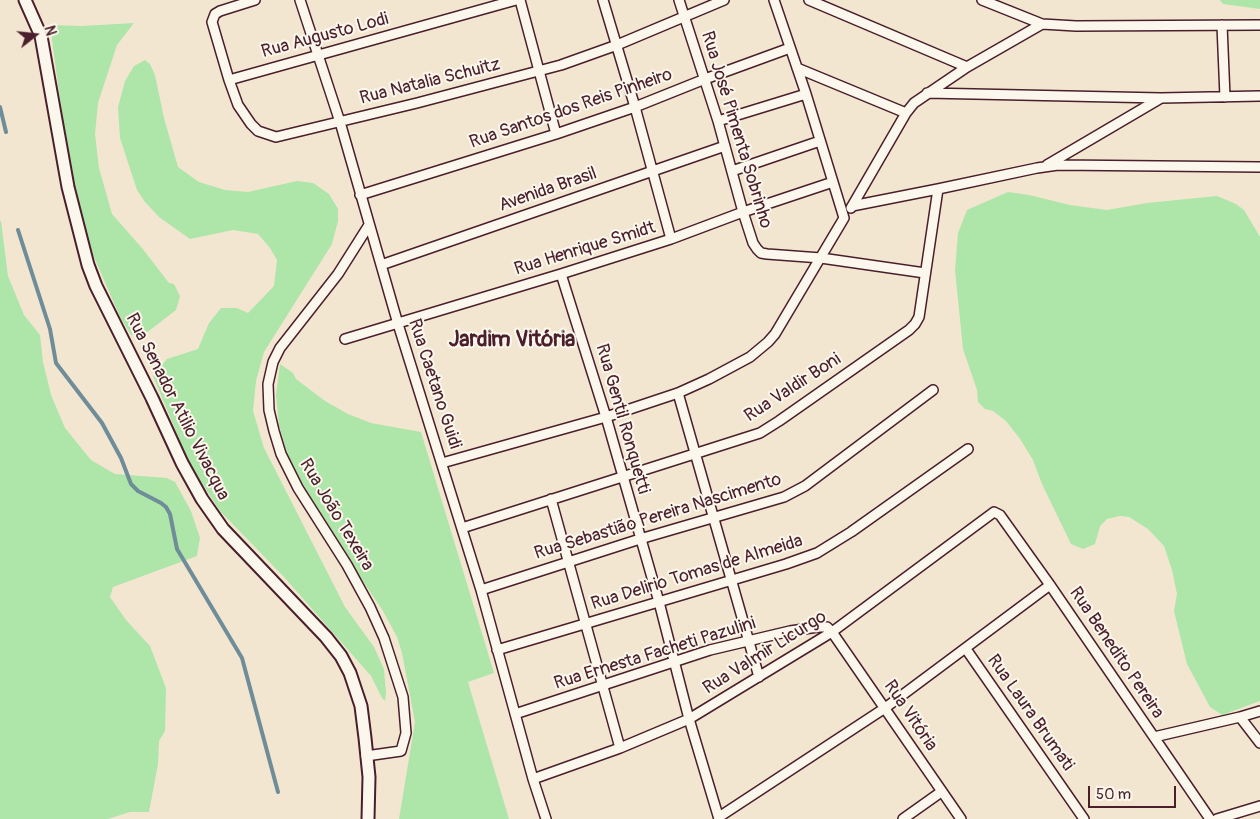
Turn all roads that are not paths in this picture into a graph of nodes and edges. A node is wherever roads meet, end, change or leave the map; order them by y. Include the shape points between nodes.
1 (24, 0) edge
2 (255, 0) edge
3 (300, 0) edge
4 (516, 0) edge
5 (520, 0) edge
6 (603, 0) edge
7 (679, 0) edge
8 (724, 0) edge
9 (774, 0) edge
10 (809, 0) edge
11 (982, 0) edge
12 (684, 16) junction
13 (1042, 24) junction
14 (1222, 25) junction
15 (1260, 25) edge
16 (617, 45) junction
17 (790, 48) junction
18 (316, 55) junction
19 (967, 67) junction
20 (797, 68) junction
21 (539, 71) junction
22 (705, 79) junction
23 (229, 80) junction
24 (927, 93) junction
25 (806, 94) junction
26 (1260, 96) edge
27 (1225, 97) junction
28 (1161, 98) junction
29 (635, 107) junction
30 (906, 112) junction
31 (718, 120) junction
32 (340, 122) junction
33 (556, 134) junction
34 (820, 141) junction
35 (725, 146) junction
36 (1045, 167) junction
37 (1260, 167) edge
38 (652, 172) junction
39 (732, 172) junction
40 (833, 182) junction
41 (938, 190) junction
42 (360, 194) junction
43 (852, 206) junction
44 (743, 212) junction
45 (844, 218) junction
46 (369, 225) junction
47 (671, 239) junction
48 (821, 258) junction
49 (381, 265) junction
50 (925, 272) junction
51 (561, 274) junction
52 (398, 324) junction
53 (345, 339) dead end
54 (933, 390) dead end
55 (678, 393) junction
56 (606, 417) junction
57 (968, 450) dead end
58 (696, 454) junction
59 (442, 463) junction
60 (622, 477) junction
61 (552, 500) junction
62 (991, 513) joint
63 (713, 518) junction
64 (462, 528) junction
65 (640, 539) junction
66 (569, 561) junction
67 (731, 581) junction
68 (1050, 585) junction
69 (481, 590) junction
70 (659, 602) junction
71 (586, 624) junction
72 (832, 632) junction
73 (748, 640) junction
74 (966, 649) junction
75 (497, 650) junction
76 (674, 661) junction
77 (758, 677) junction
78 (603, 686) junction
79 (885, 708) junction
80 (1260, 711) edge
81 (515, 714) junction
82 (1240, 717) junction
83 (689, 719) junction
84 (1154, 737) junction
85 (1260, 744) edge
86 (620, 748) junction
87 (366, 756) junction
88 (533, 778) junction
89 (942, 792) junction
90 (1260, 806) edge
91 (719, 818) edge
92 (368, 819) edge
93 (546, 819) edge
94 (903, 819) edge
95 (961, 819) edge
96 (1084, 819) edge
97 (1210, 819) edge
98 (1217, 819) edge

1 - 87 street, Rua Senador Atilio Vivacqua via 41,36 68,187 88,265 100,295 202,500 223,529 341,656 356,686
2 - 23 street, Rua Natalia Schuitz via 220,10 212,18
3 - 18 street, Rua Caetano Guidi
4 - 18 street, Rua Augusto Lodi
5 - 21 street
6 - 16 street
7 - 12 street, Rua José Pimenta Sobrinho
8 - 12 street, Rua Natalia Schuitz
9 - 17 street
10 - 19 street
11 - 13 street
12 - 16 street, Rua Natalia Schuitz
12 - 22 street, Rua José Pimenta Sobrinho
13 - 14 street
13 - 19 street
14 - 15 street
14 - 27 street
16 - 21 street, Rua Natalia Schuitz
16 - 29 street
17 - 20 street
17 - 22 street, Rua Santos dos Reis Pinheiro
18 - 23 street, Rua Augusto Lodi
18 - 32 street, Rua Caetano Guidi
19 - 24 street
20 - 25 street
20 - 30 street
21 - 32 street, Rua Natalia Schuitz
21 - 33 street
22 - 29 street, Rua Santos dos Reis Pinheiro
22 - 31 street, Rua José Pimenta Sobrinho
23 - 32 street, Rua Natalia Schuitz via 244,114 258,131 269,136
24 - 28 street
24 - 30 street
25 - 31 street
25 - 34 street
26 - 27 street
27 - 28 street
28 - 36 street
29 - 33 street, Rua Santos dos Reis Pinheiro
29 - 38 street
30 - 43 street
31 - 35 street, Rua José Pimenta Sobrinho
32 - 42 street, Rua Caetano Guidi
33 - 42 street, Rua Santos dos Reis Pinheiro
34 - 39 street
34 - 40 street
35 - 38 street, Avenida Brasil
35 - 39 street, Rua José Pimenta Sobrinho
36 - 37 street
36 - 41 street
38 - 47 street
38 - 49 street, Avenida Brasil
39 - 44 street, Rua José Pimenta Sobrinho
40 - 44 street, Rua Henrique Smidt
40 - 45 street
41 - 43 street
41 - 50 street, Rua Valdir Boni
42 - 46 street, Rua Caetano Guidi
43 - 45 street
44 - 47 street, Rua Henrique Smidt
44 - 48 street, Rua José Pimenta Sobrinho via 753,243 761,253
45 - 48 street
46 - 49 street, Rua Caetano Guidi
46 - 87 street, Rua João Texeira via 338,274 280,348 268,384 269,410 281,454 366,600 384,638 402,697 406,733 401,751
47 - 51 street, Rua Henrique Smidt
48 - 50 street, Rua José Pimenta Sobrinho
48 - 55 street via 768,342 750,357
49 - 52 street, Rua Caetano Guidi
50 - 58 street, Rua Valdir Boni via 919,317 909,330 768,428
51 - 52 street, Rua Henrique Smidt
51 - 56 street, Rua Gentil Ronquetti
52 - 53 street, Rua Henrique Smidt
52 - 59 street, Rua Caetano Guidi
54 - 63 street, Rua Sebastião Pereira Nascimento via 798,490 771,502
55 - 56 street
55 - 58 street
56 - 59 street
56 - 60 street, Rua Gentil Ronquetti
57 - 67 street, Rua Delirio Tomas de Almeida via 834,544 802,559
58 - 60 street, Rua Valdir Boni
58 - 63 street
59 - 64 street, Rua Caetano Guidi
60 - 61 street, Rua Valdir Boni
60 - 65 street, Rua Gentil Ronquetti
61 - 64 street, Rua Valdir Boni
61 - 66 street
62 - 68 street, Rua Benedito Pereira via 1000,515
62 - 72 street, Rua Valmir Licurgo
63 - 65 street, Rua Sebastião Pereira Nascimento
63 - 67 street
64 - 69 street, Rua Caetano Guidi
65 - 66 street, Rua Sebastião Pereira Nascimento
65 - 70 street, Rua Gentil Ronquetti
66 - 69 street, Rua Sebastião Pereira Nascimento
66 - 71 street
67 - 70 street, Rua Delirio Tomas de Almeida
67 - 73 street
68 - 74 street
68 - 84 street, Rua Benedito Pereira
69 - 75 street, Rua Caetano Guidi
70 - 71 street, Rua Delirio Tomas de Almeida
70 - 76 street, Rua Gentil Ronquetti
71 - 75 street, Rua Delirio Tomas de Almeida
71 - 78 street
72 - 73 street, Rua Ernesta Facheti Pazulini via 826,627 818,627
72 - 77 street, Rua Valmir Licurgo
72 - 79 street, Rua Vitória
73 - 76 street, Rua Ernesta Facheti Pazulini
73 - 77 street
74 - 79 street
74 - 96 street, Rua Laura Brumati
75 - 81 street, Rua Caetano Guidi
76 - 78 street, Rua Ernesta Facheti Pazulini
76 - 83 street, Rua Gentil Ronquetti
77 - 83 street, Rua Valmir Licurgo
78 - 81 street, Rua Ernesta Facheti Pazulini
78 - 86 street
79 - 89 street, Rua Vitória
79 - 91 street
80 - 82 street
81 - 88 street, Rua Caetano Guidi
82 - 84 street
82 - 85 street
83 - 86 street, Rua Valmir Licurgo
83 - 91 street, Rua Gentil Ronquetti
84 - 97 street, Rua Benedito Pereira
86 - 88 street, Rua Valmir Licurgo
87 - 92 street, Rua Senador Atilio Vivacqua
88 - 93 street, Rua Caetano Guidi
89 - 94 street
89 - 95 street, Rua Vitória
90 - 98 street

